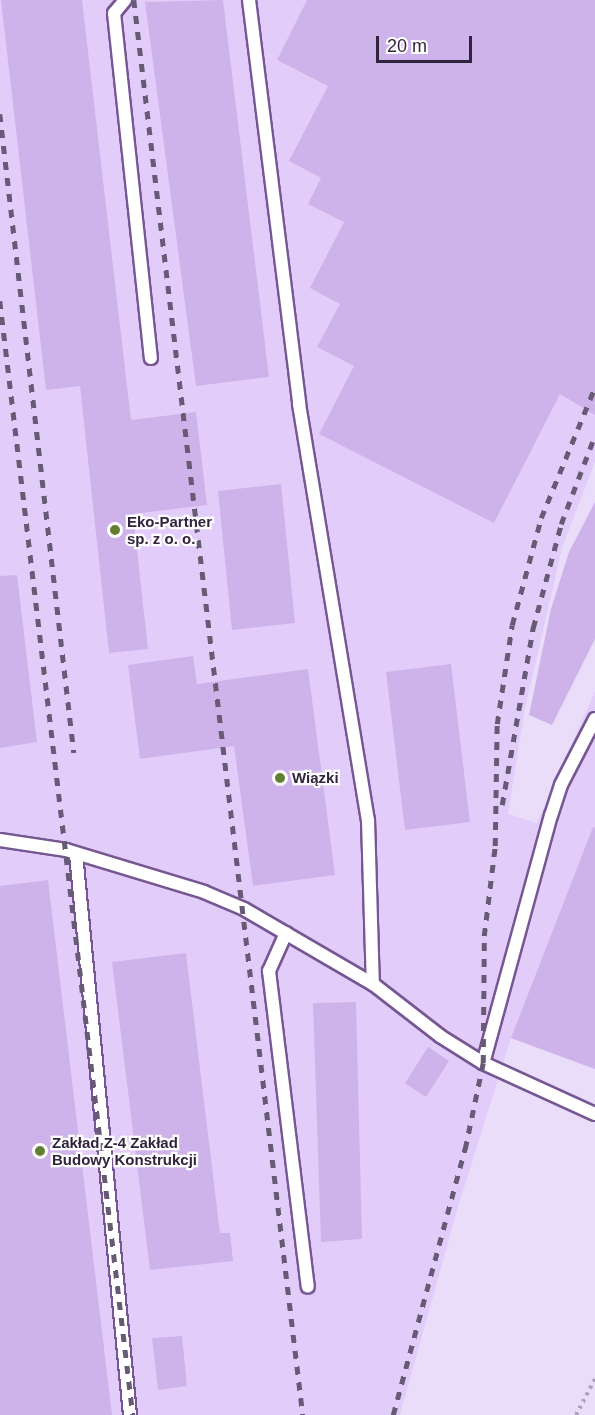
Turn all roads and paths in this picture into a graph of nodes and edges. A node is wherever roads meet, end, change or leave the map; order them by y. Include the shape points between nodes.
1 (125, 0) edge
2 (249, 0) edge
3 (150, 358) dead end
4 (595, 719) edge
5 (0, 840) edge
6 (76, 854) junction
7 (286, 933) junction
8 (373, 984) junction
9 (483, 1063) junction
10 (595, 1114) edge
11 (308, 1287) dead end
12 (595, 1379) edge
13 (130, 1415) edge
14 (576, 1415) edge

1 - 3 lane via 114,13
2 - 8 lane via 299,404 369,820
4 - 9 lane via 561,784 551,814
5 - 6 lane
6 - 7 lane via 204,892
6 - 13 lane
7 - 8 lane
7 - 11 lane via 269,971
8 - 9 lane via 440,1036
9 - 10 lane
12 - 14 path

